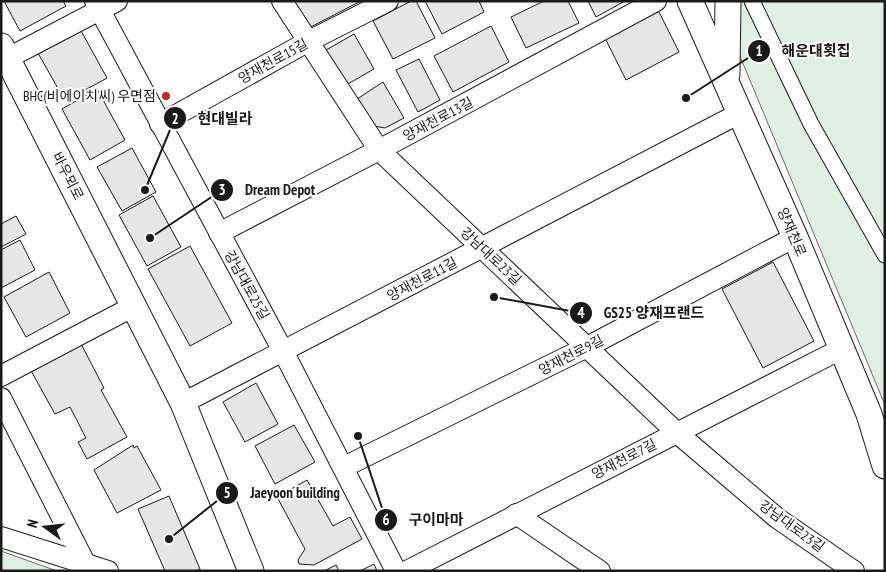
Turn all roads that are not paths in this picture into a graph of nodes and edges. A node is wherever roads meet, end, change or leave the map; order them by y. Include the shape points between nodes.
1 (282, 1) edge
2 (388, 1) edge
3 (656, 1) edge
4 (690, 1) edge
5 (728, 1) edge
6 (752, 1) edge
7 (104, 4) edge
8 (307, 42) junction
9 (5, 52) edge
10 (727, 84) junction
11 (740, 113) junction
12 (160, 124) junction
13 (379, 150) junction
14 (219, 233) junction
15 (795, 237) junction
16 (482, 248) junction
17 (885, 255) edge
18 (134, 306) junction
19 (587, 347) junction
20 (841, 349) junction
21 (283, 351) junction
22 (1, 376) edge
23 (1, 398) edge
24 (184, 403) junction
25 (676, 432) junction
26 (885, 466) edge
27 (344, 467) junction
28 (516, 514) junction
29 (1, 537) edge
30 (85, 563) junction
31 (108, 571) edge
32 (251, 571) edge
33 (396, 571) edge
34 (407, 571) edge
35 (600, 571) edge
36 (854, 571) edge

1 - 8 street, 강남대로23길
2 - 8 street, 양재천로15길
3 - 13 street, 양재천로13길
4 - 10 street, 양재천로
5 - 10 street
6 - 17 street via 811,124
7 - 9 street
7 - 12 street, 강남대로25길
8 - 12 street, 양재천로15길
8 - 13 street, 강남대로23길
9 - 18 street, 바우뫼로
10 - 11 street, 양재천로
11 - 15 street, 양재천로
11 - 16 street, 양재천로11길
12 - 14 street, 강남대로25길
13 - 14 street, 양재천로13길
13 - 16 street, 강남대로23길
14 - 21 street, 강남대로25길
15 - 19 street, 양재천로9길
15 - 20 street, 양재천로
16 - 19 street, 강남대로23길
16 - 21 street, 양재천로11길
18 - 22 street
18 - 24 street, 바우뫼로
19 - 25 street, 강남대로23길
19 - 27 street, 양재천로9길
20 - 25 street, 양재천로7길
20 - 26 street, 양재천로 via 869,414
21 - 24 street, 양재천로11길
21 - 27 street, 강남대로25길
23 - 30 street
24 - 32 street, 바우뫼로
25 - 28 street, 양재천로7길
25 - 36 street, 강남대로23길 via 777,518
27 - 33 street, 강남대로25길
28 - 34 street, 양재천로7길
28 - 35 street
29 - 30 street
30 - 31 street

